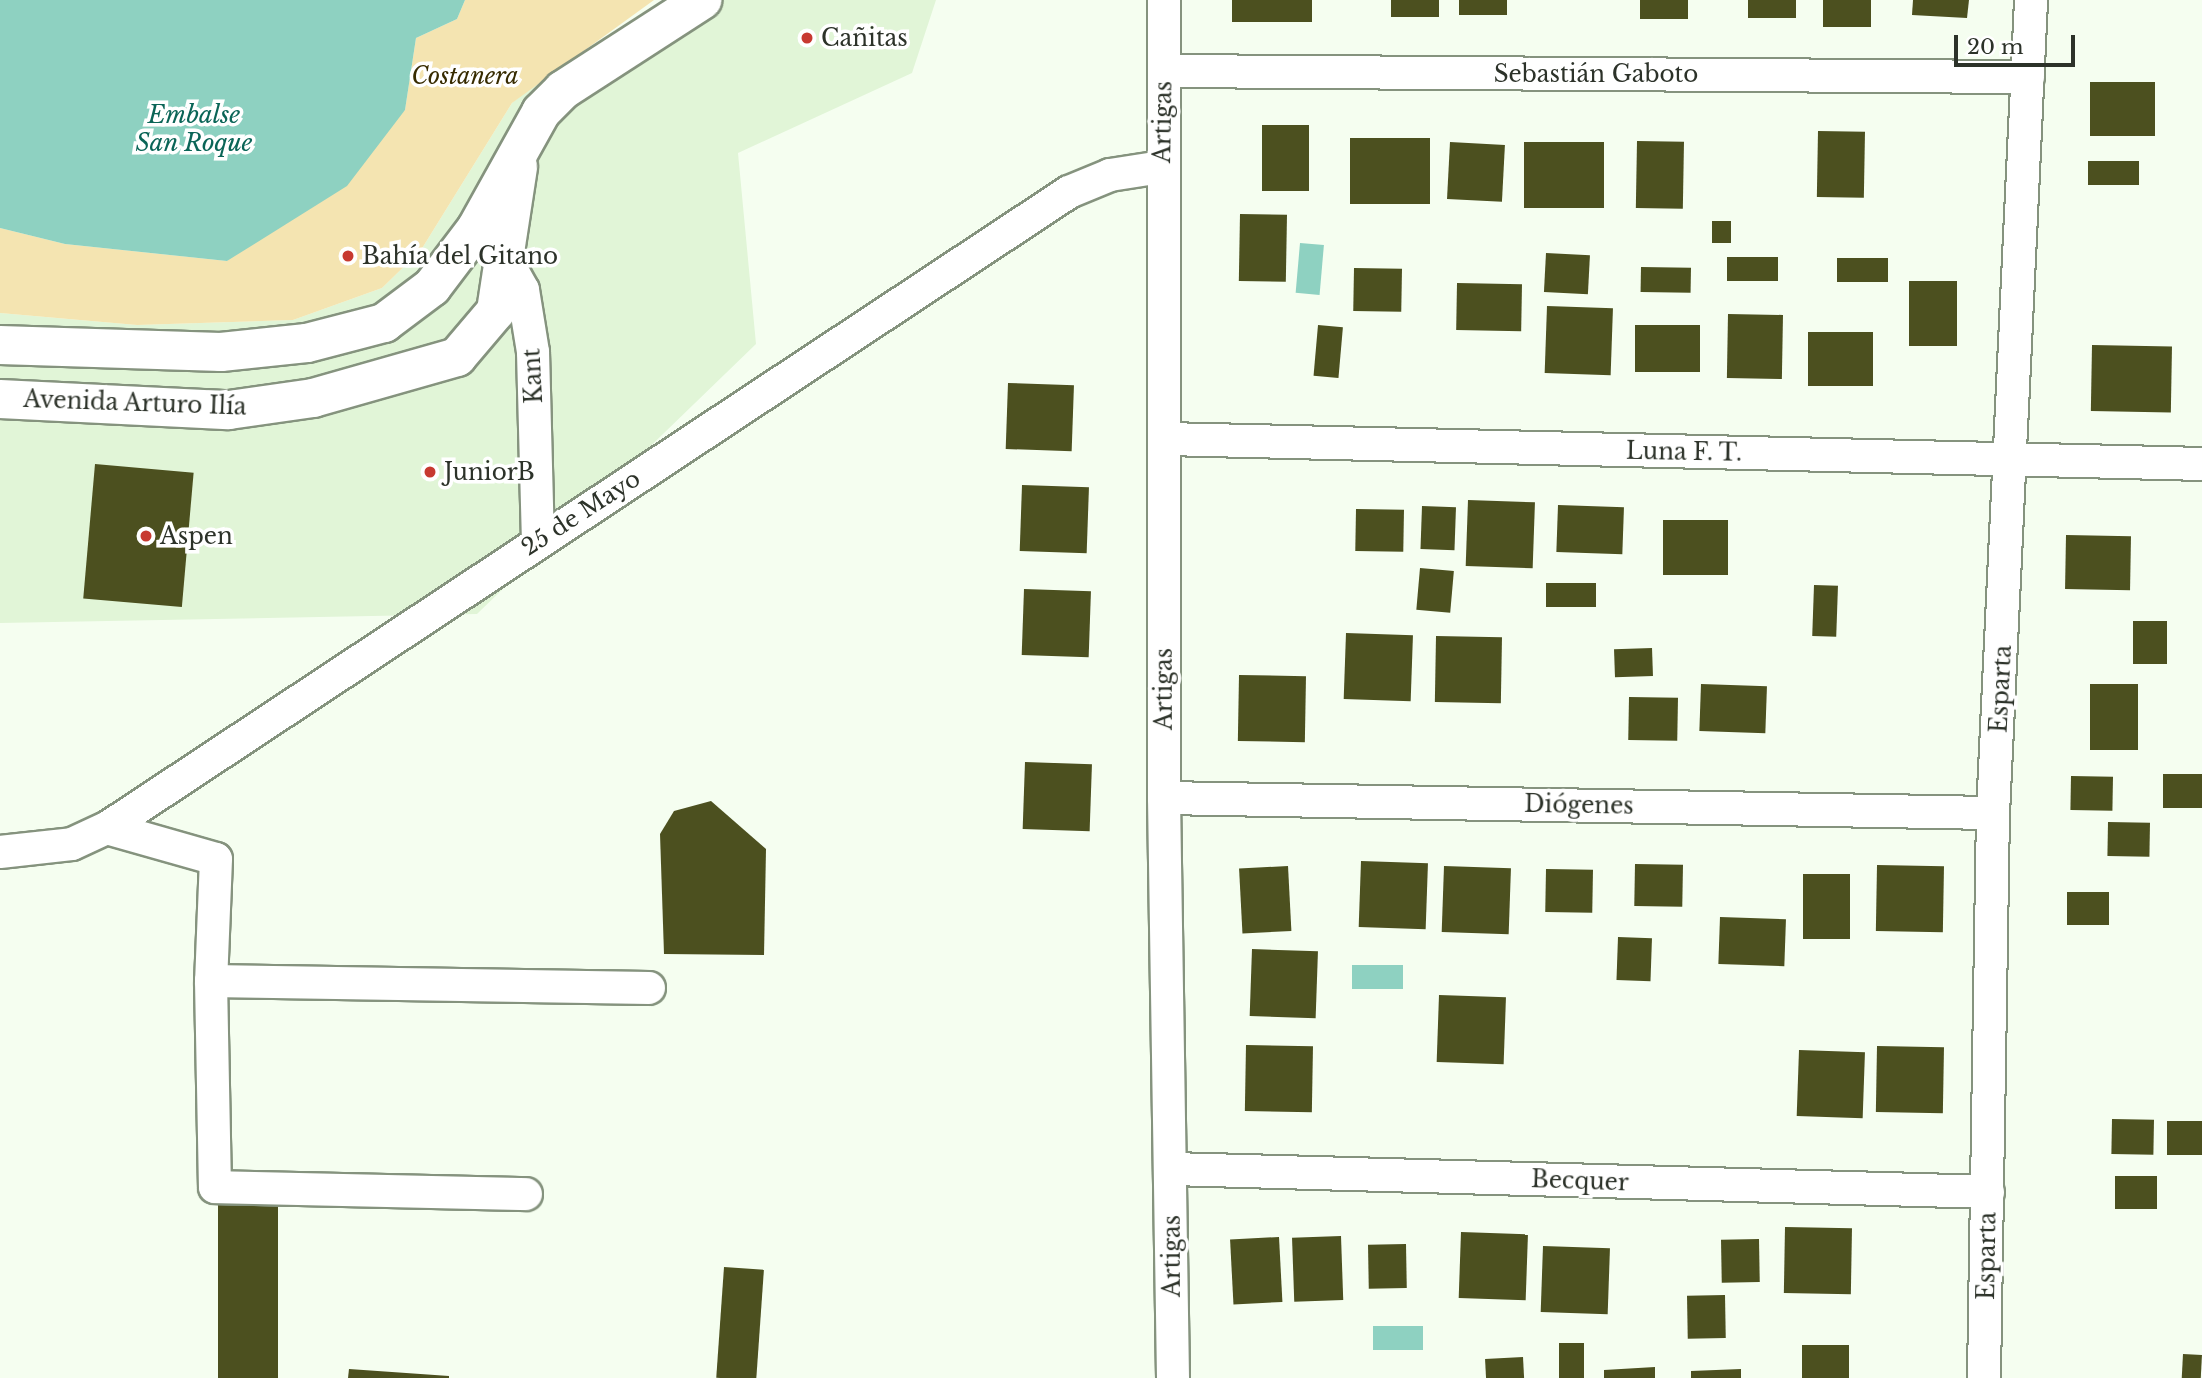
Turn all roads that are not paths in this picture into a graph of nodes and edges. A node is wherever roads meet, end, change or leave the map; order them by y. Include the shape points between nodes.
1 (702, 0) edge
2 (1164, 0) edge
3 (2031, 0) edge
4 (1164, 71) junction
5 (2028, 77) junction
6 (520, 147) junction
7 (1161, 167) junction
8 (476, 229) junction
9 (508, 257) junction
10 (0, 345) edge
11 (0, 399) edge
12 (1166, 439) junction
13 (2014, 460) junction
14 (2202, 464) edge
15 (538, 542) junction
16 (1164, 798) junction
17 (1993, 813) junction
18 (107, 828) junction
19 (0, 852) edge
20 (211, 981) junction
21 (649, 988) dead end
22 (1172, 1169) junction
23 (1988, 1192) junction
24 (526, 1194) dead end
25 (1173, 1378) edge
26 (1984, 1378) edge

1 - 6 main road via 563,90
2 - 4 street, Artigas
3 - 5 street, Esparta
4 - 5 street, Sebastián Gaboto
4 - 7 street, Artigas
5 - 13 street, Esparta
6 - 8 main road
6 - 9 main road, Avenida Arturo Ilía
7 - 12 street, Artigas
7 - 15 street, 25 de Mayo via 1110,175 1069,192
8 - 9 street, Kant
8 - 10 main road via 409,309 384,323 307,343 153,352
9 - 11 main road, Avenida Arturo Ilía via 496,312 482,335 434,368 313,398 229,410
9 - 15 street, Kant via 523,290 533,352
12 - 13 street, Luna F. T.
12 - 16 street, Artigas
13 - 14 street, Luna F. T.
13 - 17 street, Esparta
15 - 18 street, 25 de Mayo
16 - 17 street, Diógenes
16 - 22 street, Artigas
17 - 23 street, Esparta
18 - 19 street, 25 de Mayo via 72,844
18 - 20 street via 216,859
20 - 21 street
20 - 24 street via 215,1187
22 - 23 street, Becquer
22 - 25 street, Artigas
23 - 26 street, Esparta

